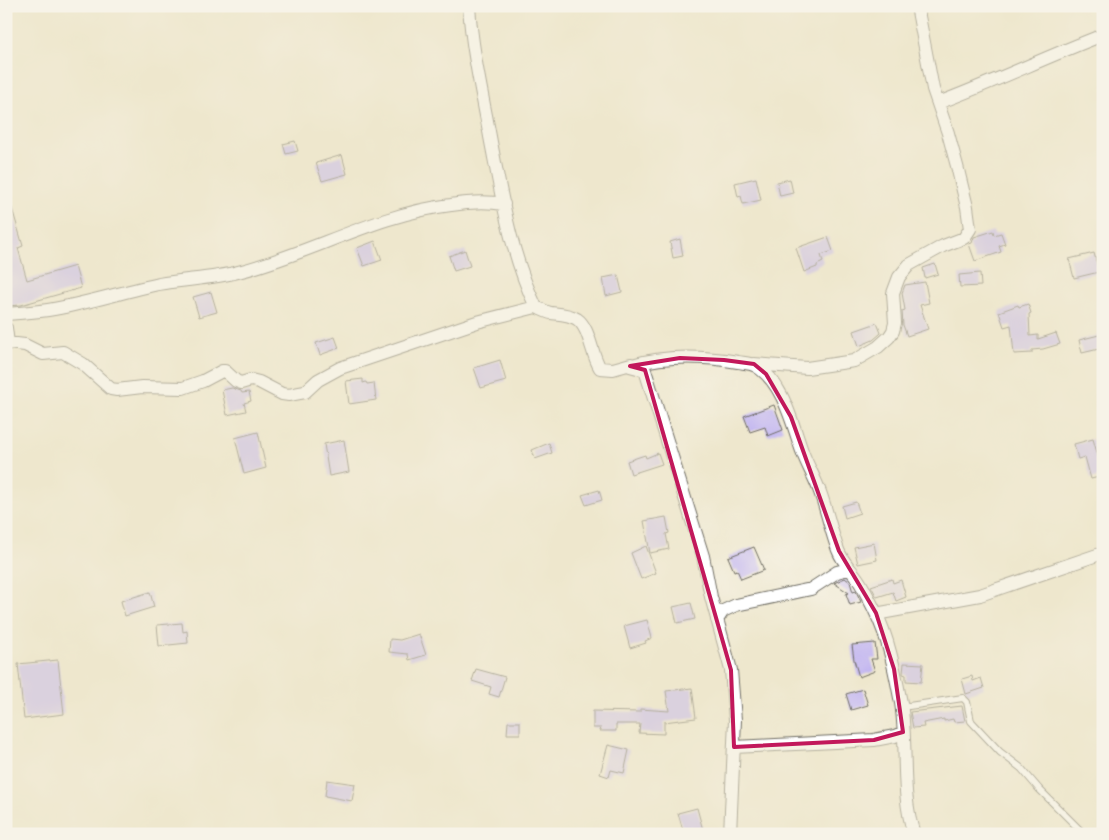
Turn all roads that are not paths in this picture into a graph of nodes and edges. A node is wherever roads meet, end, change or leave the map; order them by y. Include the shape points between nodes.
1 (469, 6) edge
2 (917, 6) edge
3 (1103, 34) edge
4 (938, 103) junction
5 (504, 204) junction
6 (536, 307) junction
7 (6, 314) edge
8 (6, 328) edge
9 (754, 364) junction
10 (630, 366) junction
11 (1103, 553) edge
12 (848, 569) junction
13 (876, 613) junction
14 (717, 620) junction
15 (901, 705) junction
16 (903, 732) junction
17 (734, 747) junction
18 (730, 834) edge
19 (914, 834) edge
20 (1084, 834) edge

1 - 5 street
2 - 4 street
3 - 4 street
4 - 9 street via 968,207 970,229 964,238 942,246 909,265 899,277 893,293 893,331 878,348 854,362 807,368
5 - 6 street via 526,287
5 - 7 street via 468,203 394,216 284,259 236,273 161,284 48,310
6 - 8 street via 478,322 340,368 318,380 305,392 289,395 251,380 236,382 225,371 183,388 111,389 63,352 43,354 25,345 8,343
6 - 10 street via 577,319 583,325 594,360 600,368 613,370
9 - 10 street via 680,358 657,359
9 - 12 street via 766,374 791,417 838,551
10 - 14 street via 645,370 703,556
11 - 13 street via 980,595
12 - 13 street
12 - 14 street via 836,572 811,589 736,605 723,611
13 - 15 street via 894,669
14 - 17 street via 731,670
15 - 16 street
15 - 20 lane via 963,698 971,721
16 - 17 street via 874,740
16 - 19 street via 907,806
17 - 18 street

